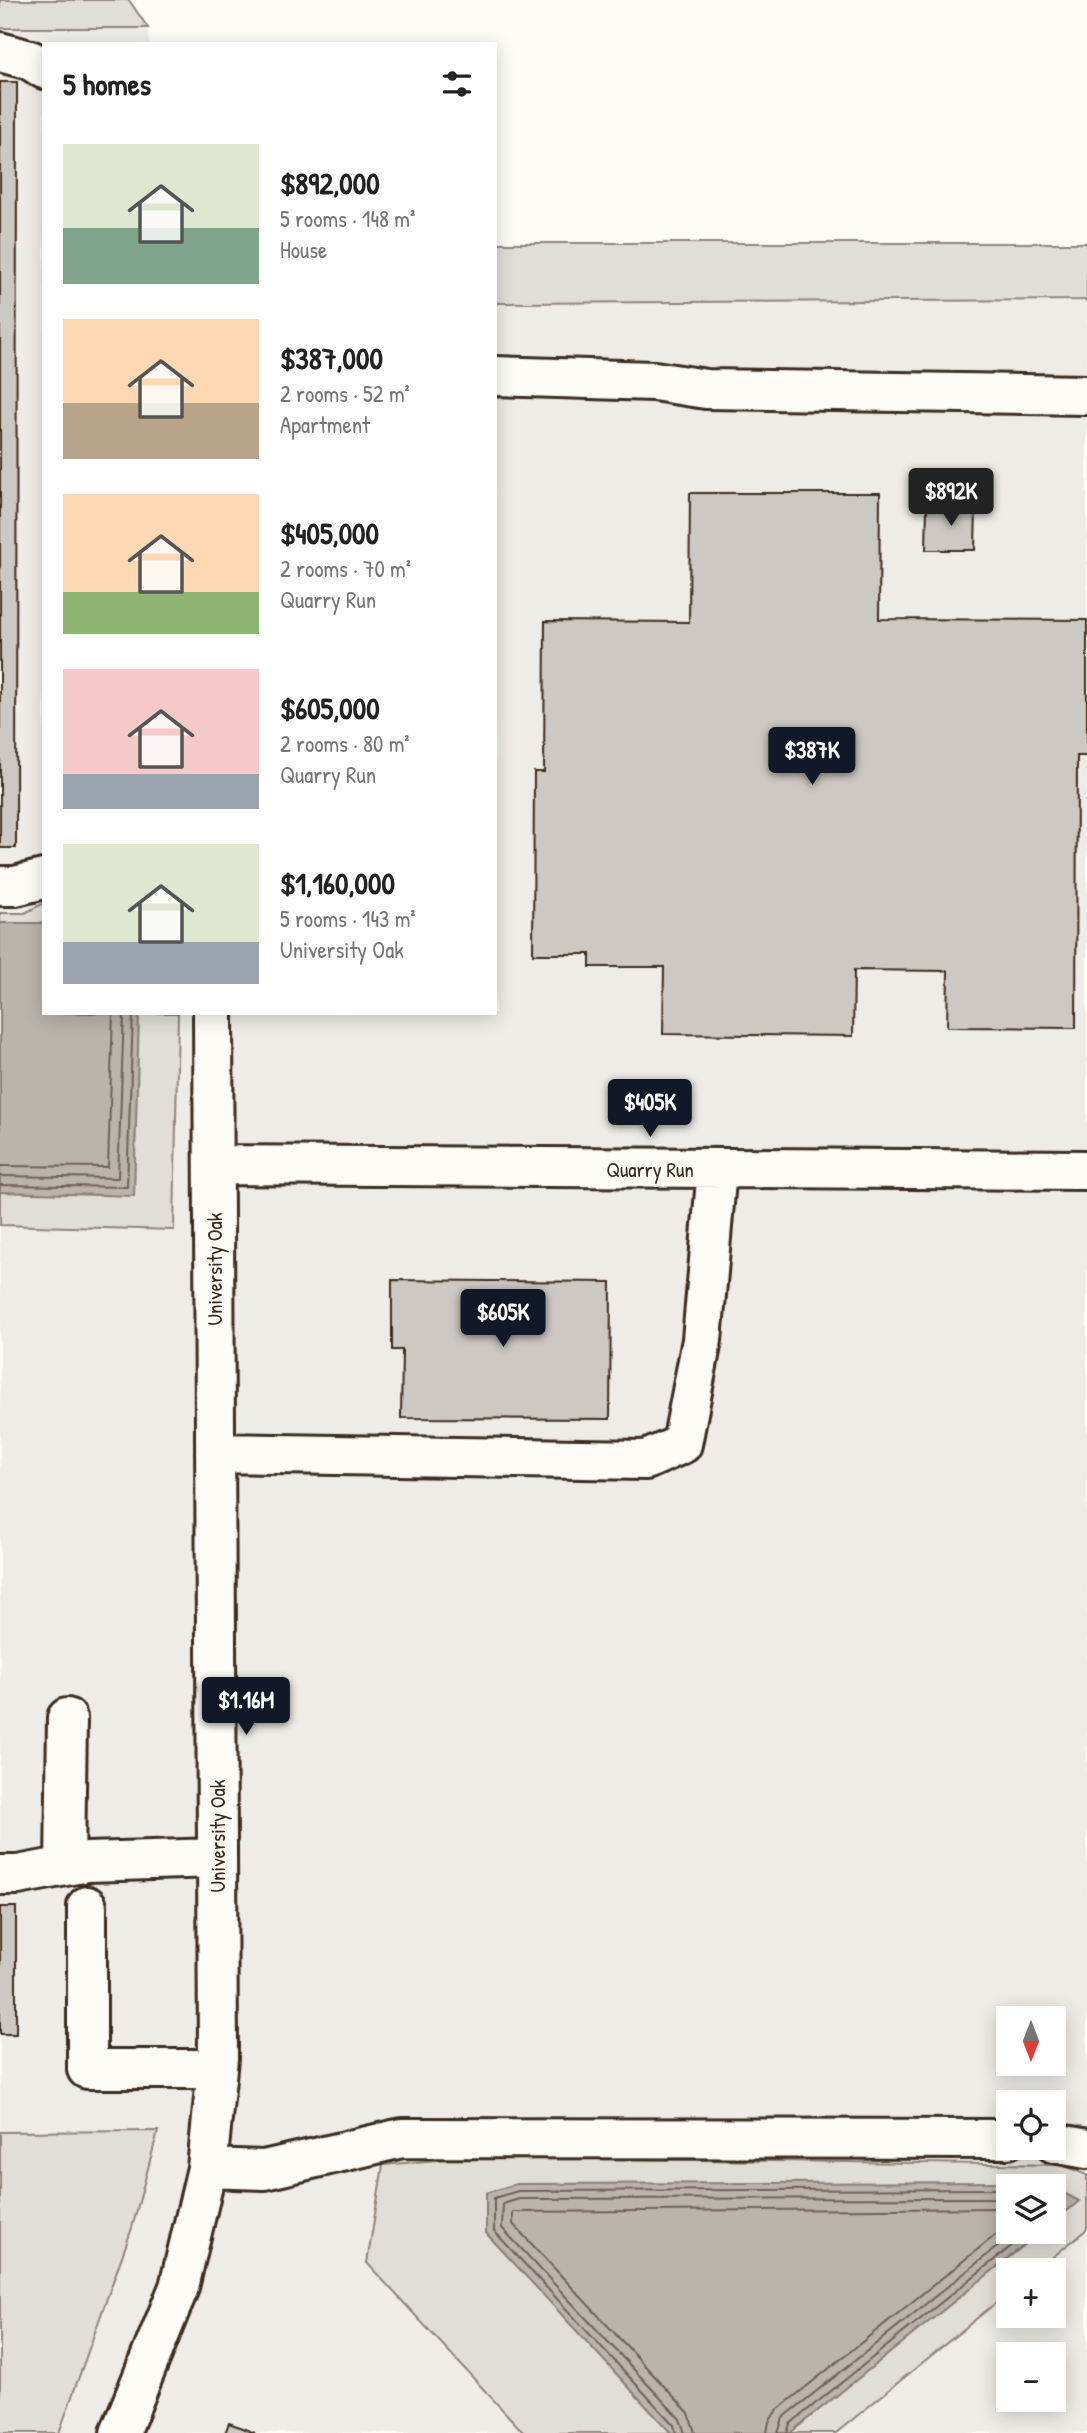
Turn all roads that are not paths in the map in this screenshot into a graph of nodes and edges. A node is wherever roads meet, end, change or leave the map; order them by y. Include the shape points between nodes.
1 (0, 52) edge
2 (42, 68) edge
3 (497, 376) edge
4 (1087, 395) edge
5 (42, 879) edge
6 (0, 886) edge
7 (213, 1015) edge
8 (214, 1165) junction
9 (717, 1170) junction
10 (1087, 1170) edge
11 (215, 1453) junction
12 (67, 1718) dead end
13 (217, 1858) junction
14 (65, 1866) junction
15 (0, 1875) edge
16 (87, 1906) dead end
17 (217, 2070) junction
18 (996, 2139) edge
19 (1066, 2145) edge
20 (1087, 2149) edge
21 (207, 2168) junction
22 (120, 2433) edge

1 - 2 street
3 - 4 street via 654,381 706,388
5 - 6 street
7 - 8 street, University Oak
8 - 9 street, Quarry Run
8 - 11 street, University Oak
9 - 10 street, Quarry Run
9 - 11 street via 702,1340 682,1444 646,1460
11 - 13 street, University Oak
12 - 14 street
13 - 14 street
13 - 17 street, University Oak
14 - 15 street
16 - 17 street via 87,2070
17 - 21 street, University Oak
18 - 21 street via 402,2138 264,2170
19 - 20 street
21 - 22 street, University Oak via 179,2287

